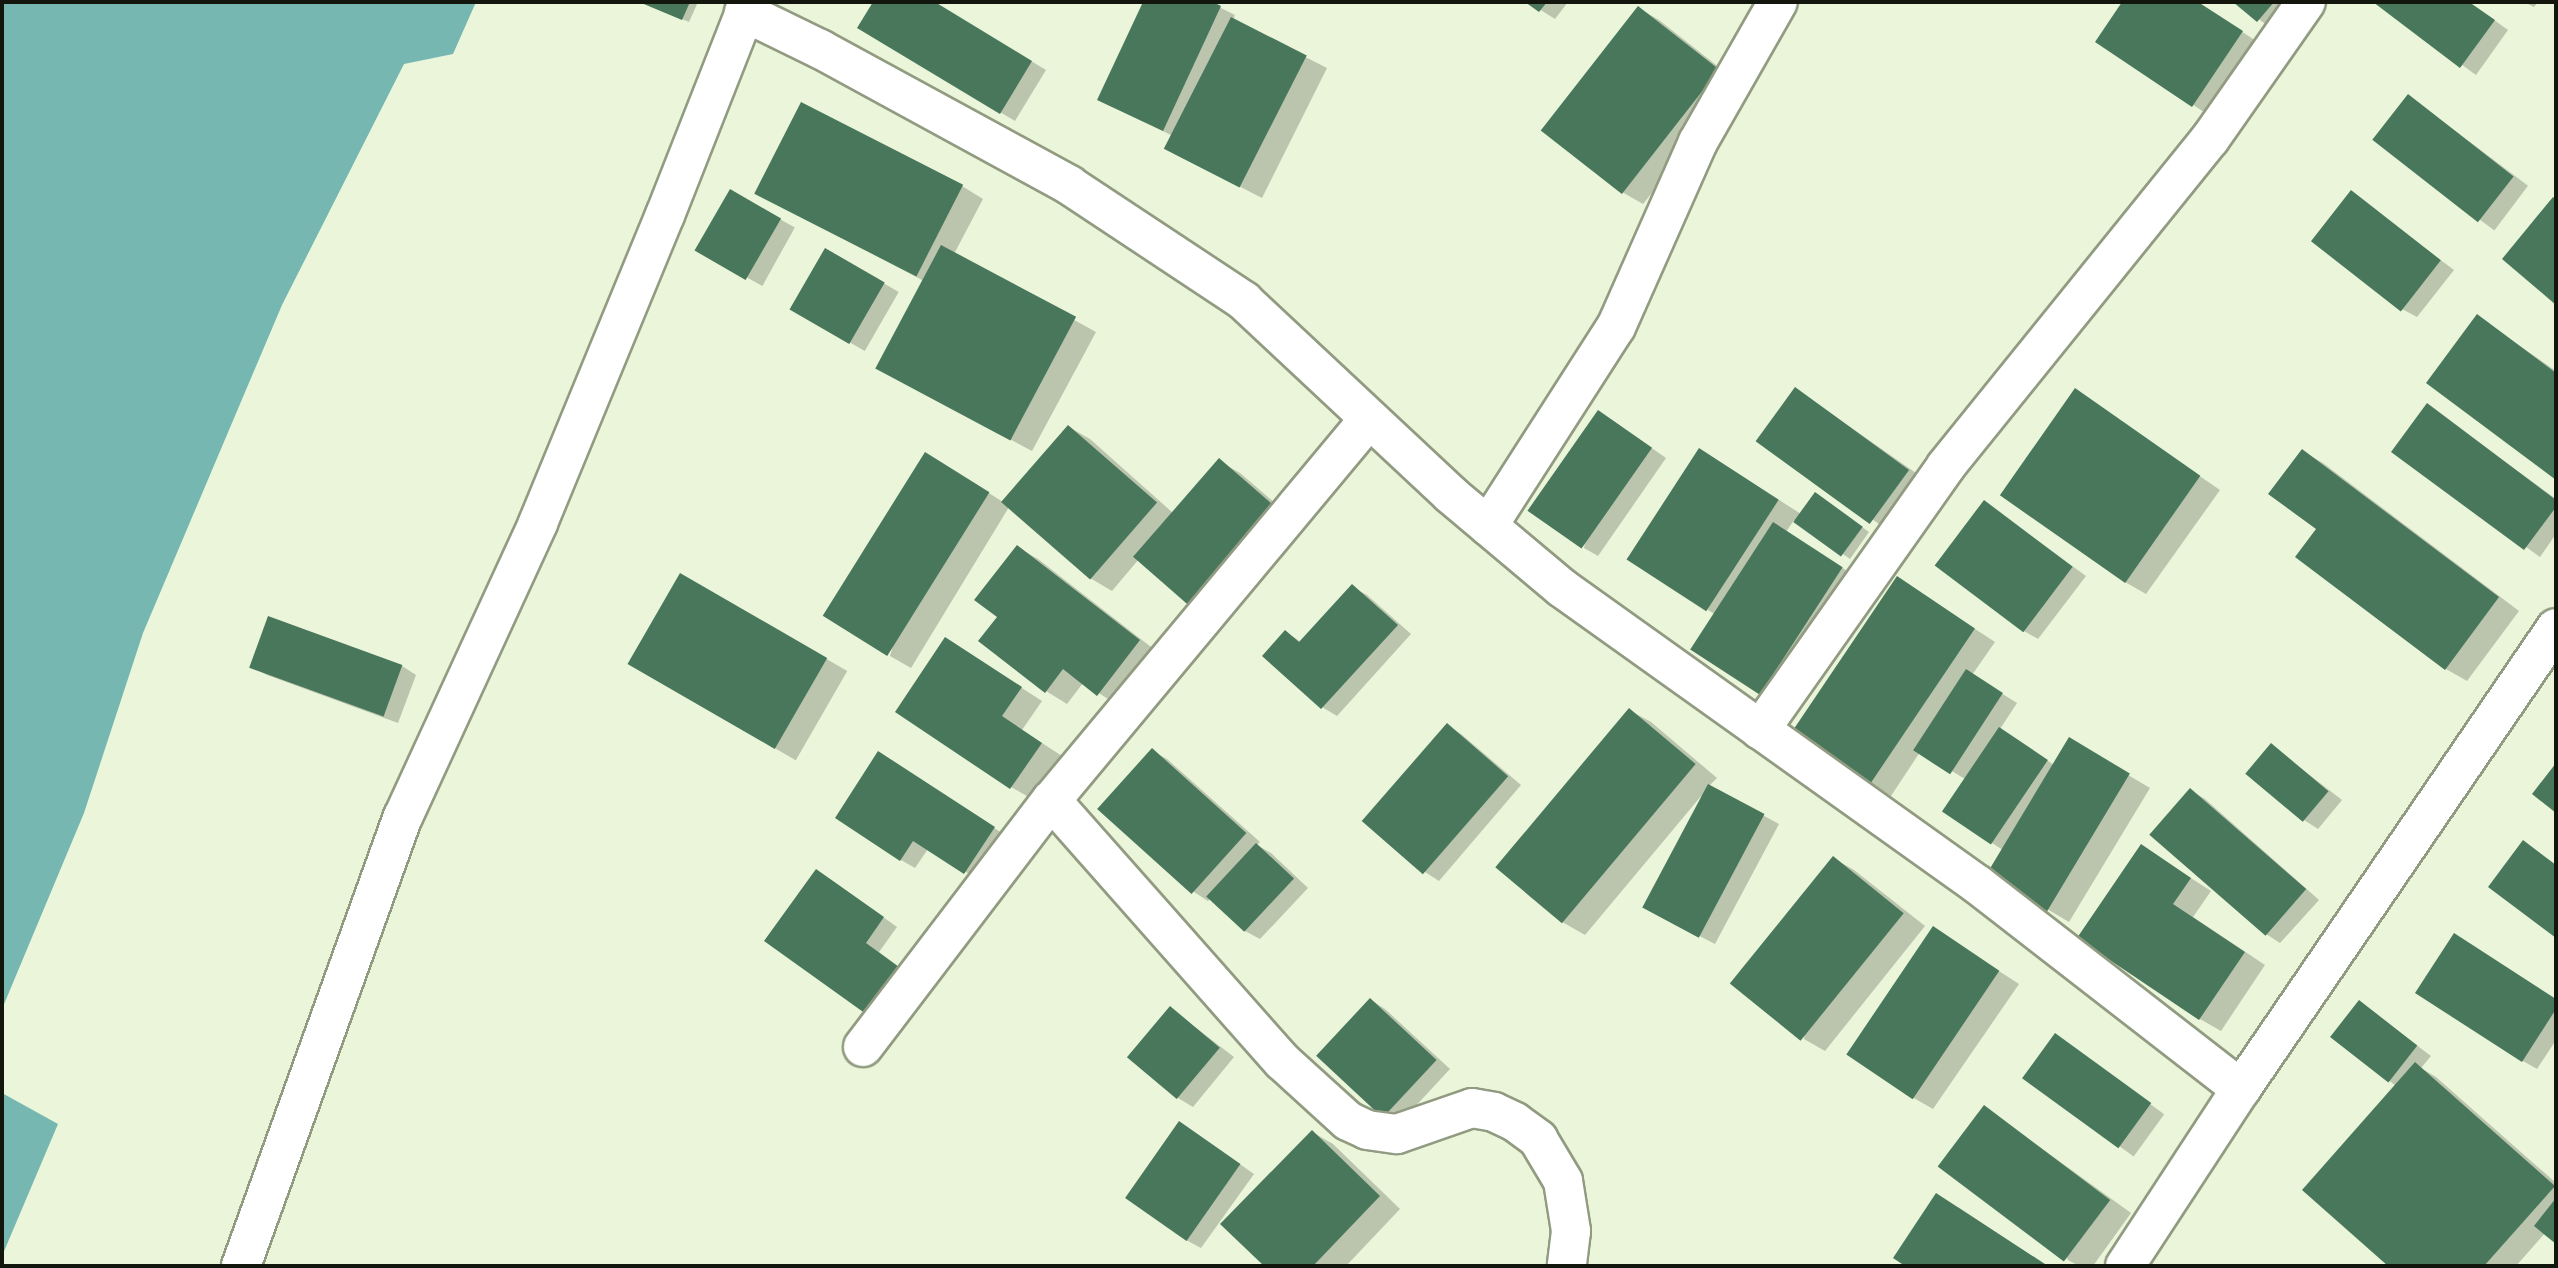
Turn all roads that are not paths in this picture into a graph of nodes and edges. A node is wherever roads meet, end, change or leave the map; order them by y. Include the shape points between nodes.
1 (1777, 2) edge
2 (2306, 2) edge
3 (746, 7) edge
4 (1369, 419) junction
5 (1488, 526) junction
6 (2556, 628) edge
7 (1760, 730) junction
8 (1051, 800) junction
9 (863, 1047) dead end
10 (2241, 1089) junction
11 (241, 1266) edge
12 (1567, 1266) edge
13 (2125, 1266) edge

1 - 5 main road via 1698,142 1615,327
2 - 7 main road via 2210,139 1946,466
3 - 4 main road via 1069,185 1180,257 1244,300
3 - 11 main road via 666,215 538,523 403,817
4 - 5 main road
4 - 8 main road
5 - 7 main road via 1562,587
6 - 10 main road
7 - 10 main road via 1978,885
8 - 9 main road
8 - 12 main road via 1282,1061 1348,1121 1367,1130 1397,1134 1472,1108 1494,1112 1538,1139 1563,1181 1567,1198 1571,1231
10 - 13 main road

